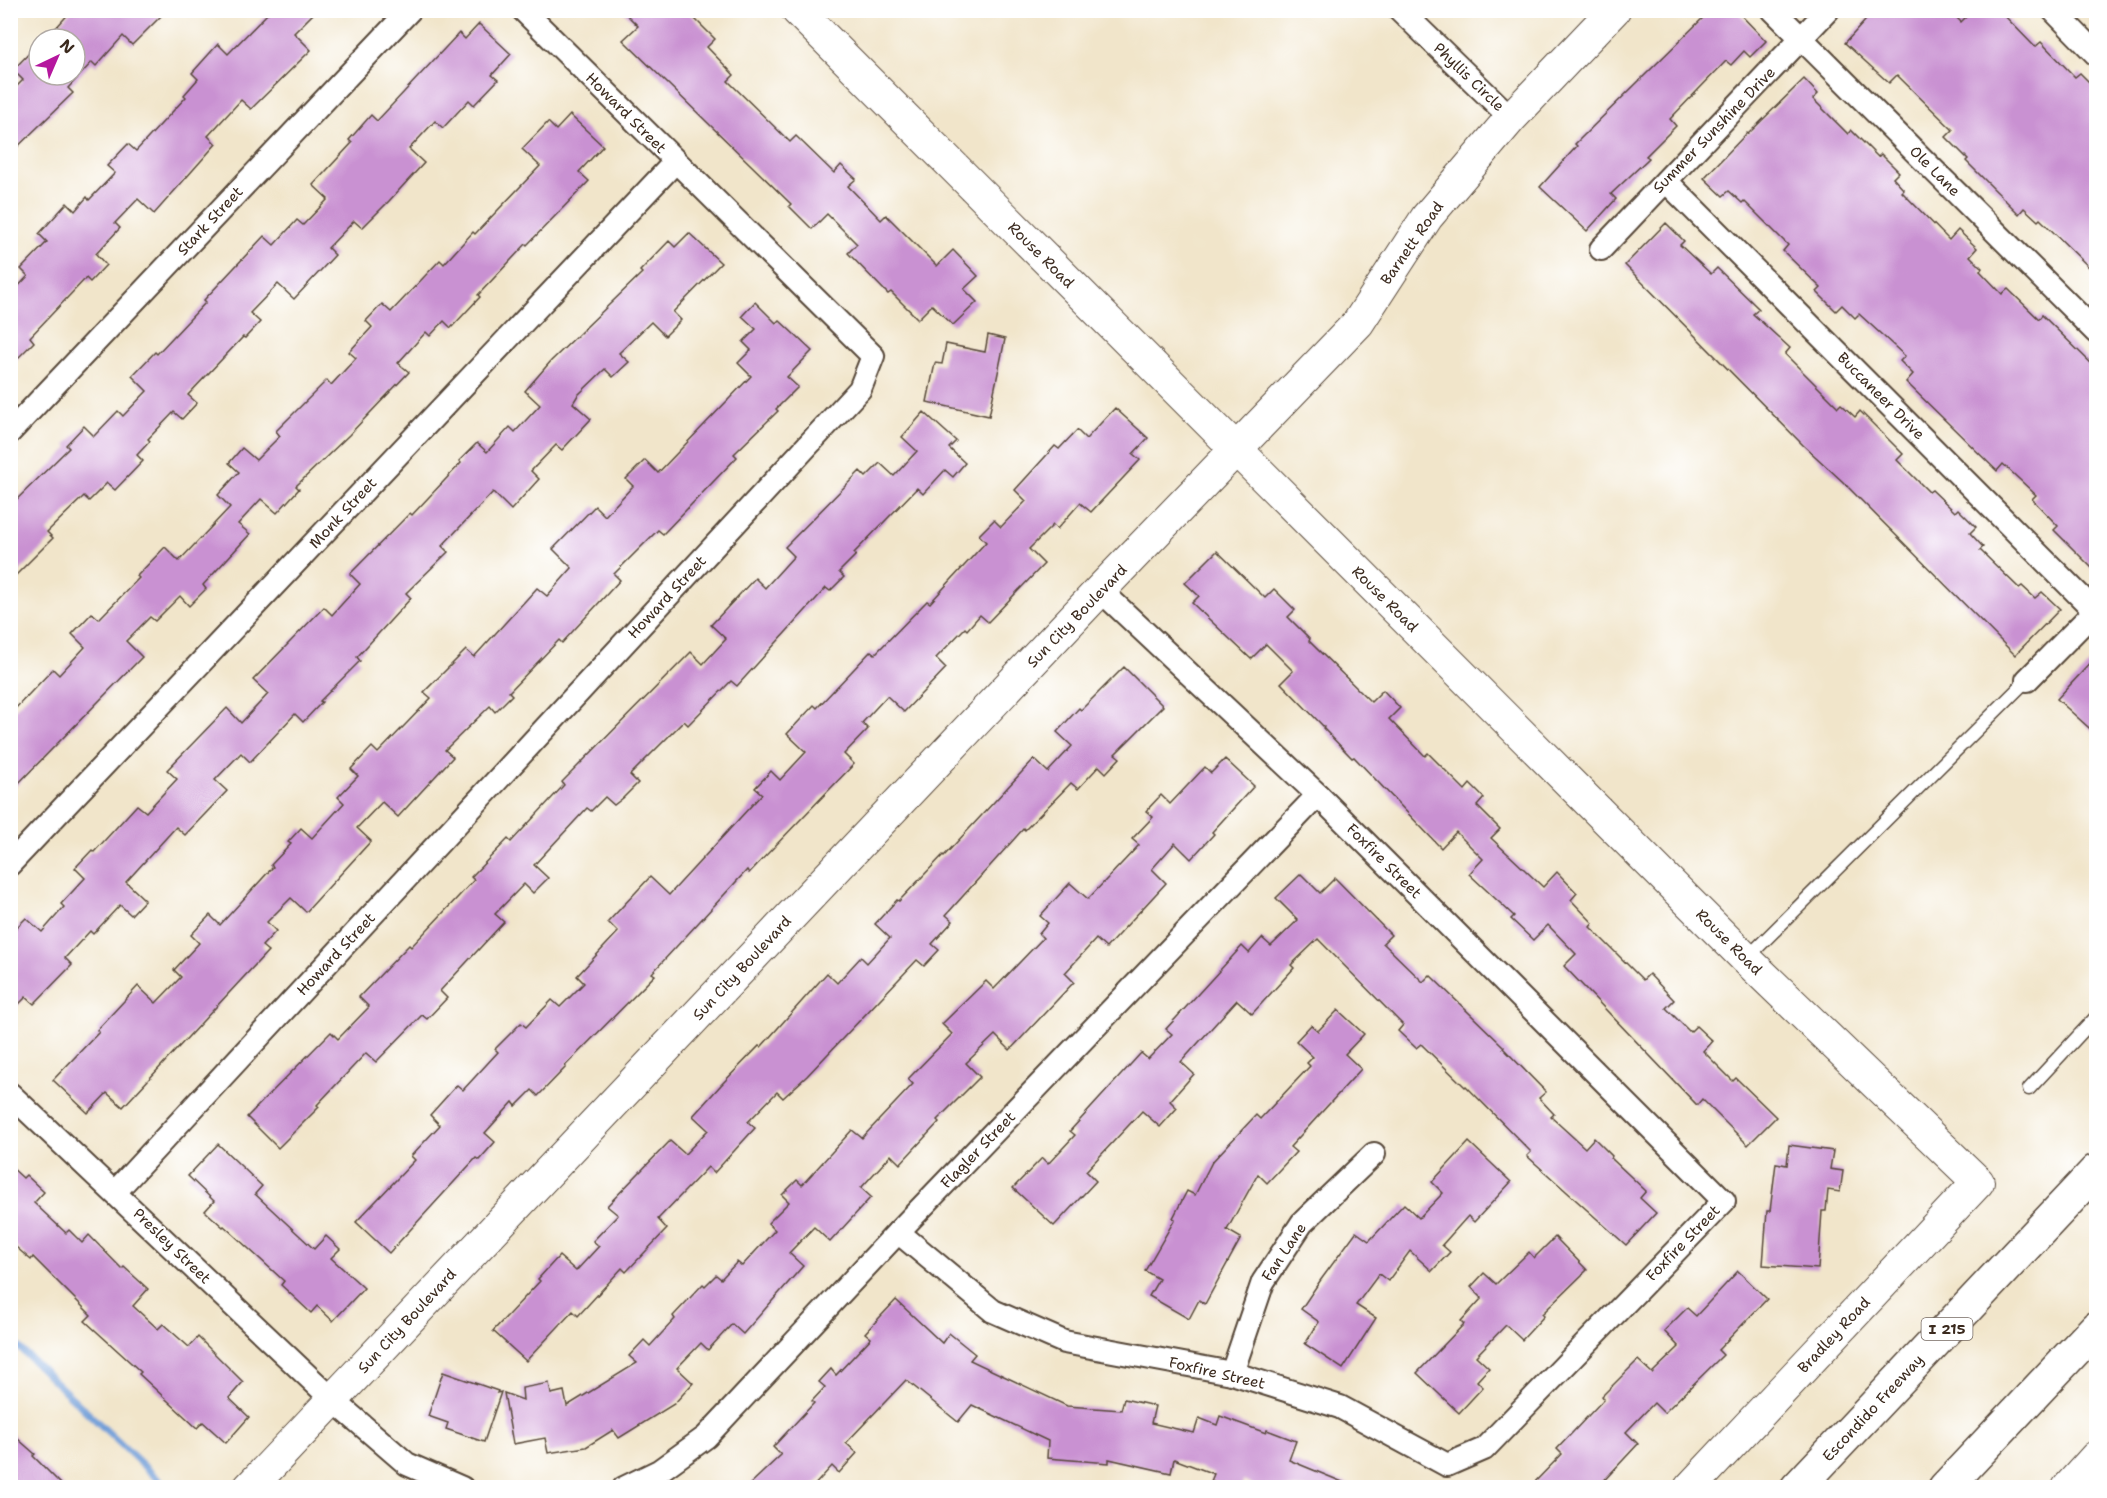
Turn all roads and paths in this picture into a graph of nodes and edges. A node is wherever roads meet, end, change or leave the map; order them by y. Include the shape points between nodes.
1 (410, 10) edge
2 (523, 10) edge
3 (797, 10) edge
4 (1400, 10) edge
5 (1614, 10) edge
6 (1773, 10) edge
7 (1828, 10) edge
8 (2053, 10) edge
9 (1802, 38) junction
10 (2097, 54) edge
11 (1512, 118) junction
12 (675, 162) junction
13 (1666, 181) junction
14 (1601, 249) dead end
15 (2097, 332) edge
16 (10, 432) edge
17 (1236, 450) junction
18 (1100, 591) junction
19 (2096, 611) edge
20 (2027, 680) joint
21 (1318, 795) junction
22 (10, 864) edge
23 (1746, 959) junction
24 (2097, 1017) edge
25 (2029, 1089) dead end
26 (10, 1094) edge
27 (1374, 1154) dead end
28 (2097, 1171) edge
29 (1978, 1182) joint
30 (115, 1192) junction
31 (898, 1232) junction
32 (2097, 1328) edge
33 (1232, 1374) junction
34 (333, 1400) junction
35 (2097, 1457) edge
36 (249, 1488) edge
37 (462, 1488) edge
38 (624, 1488) edge
39 (1690, 1488) edge
40 (1797, 1488) edge
41 (1945, 1488) edge
42 (2068, 1488) edge

1 - 16 street, Stark Street
2 - 12 street, Howard Street
3 - 17 street, Rouse Road
4 - 11 street, Phyllis Circle
5 - 11 street, Barnett Road
6 - 9 street, Ole Lane
7 - 9 street, Summer Sunshine Drive
8 - 10 street
9 - 13 street, Summer Sunshine Drive
9 - 15 street, Ole Lane
11 - 17 street, Barnett Road via 1427,217 1358,323
12 - 22 street, Monk Street
12 - 30 street, Howard Street via 873,356 860,390
13 - 14 street, Summer Sunshine Drive
13 - 19 street, Buccaneer Drive
17 - 18 street, Sun City Boulevard
17 - 23 street, Rouse Road
18 - 21 street, Foxfire Street
18 - 34 street, Sun City Boulevard
19 - 20 street
20 - 23 lane
21 - 31 street, Flagler Street
21 - 33 street, Foxfire Street via 1724,1201 1484,1449 1447,1465 1340,1407
23 - 29 street, Rouse Road
24 - 25 lane
26 - 30 street, Presley Street
27 - 33 street, Fan Lane via 1302,1223 1263,1282
28 - 40 highway, Escondido Freeway / I 215
29 - 39 street, Bradley Road
30 - 34 street, Presley Street
31 - 33 street, Foxfire Street via 993,1311 1064,1342
31 - 38 street, Flagler Street via 706,1437 659,1471
32 - 41 highway
34 - 36 street, Sun City Boulevard
34 - 37 street via 407,1464
35 - 42 street

